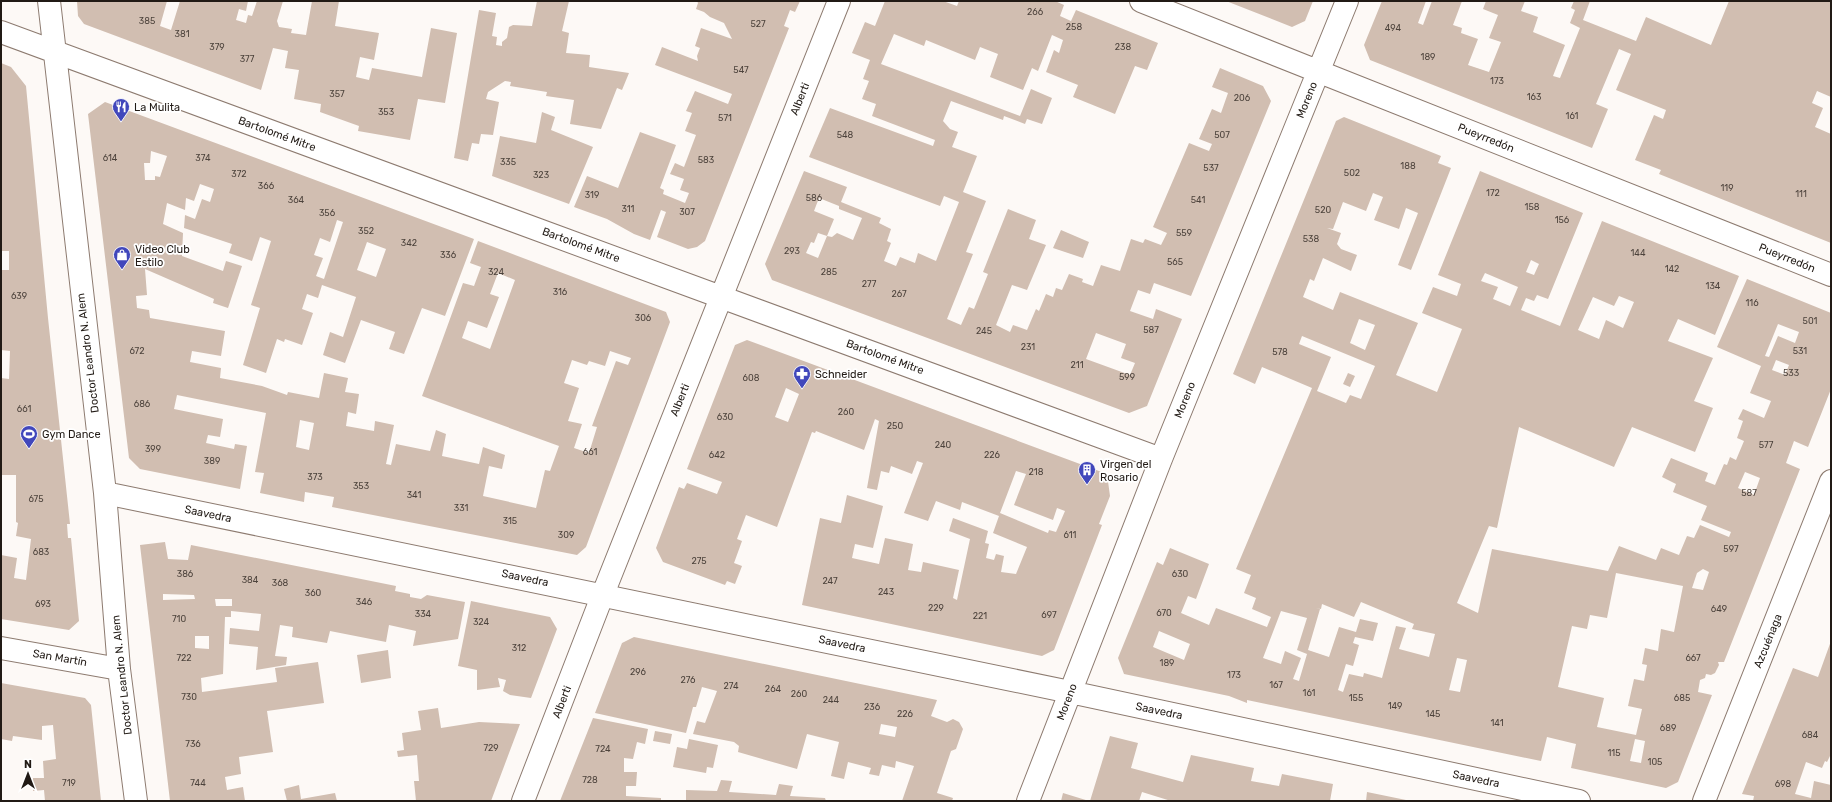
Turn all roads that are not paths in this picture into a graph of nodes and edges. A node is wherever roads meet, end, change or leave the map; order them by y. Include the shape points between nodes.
1 (49, 1) edge
2 (839, 1) edge
3 (1141, 1) edge
4 (1347, 1) edge
5 (1, 32) edge
6 (54, 52) junction
7 (1319, 71) junction
8 (1831, 275) edge
9 (721, 297) junction
10 (1161, 459) junction
11 (1831, 480) edge
12 (105, 493) junction
13 (603, 594) junction
14 (1, 648) edge
15 (120, 669) junction
16 (1070, 692) junction
17 (136, 801) edge
18 (523, 801) edge
19 (1028, 801) edge
20 (1579, 801) edge
21 (1704, 801) edge

1 - 6 street, Doctor Leandro N. Alem
2 - 9 street, Alberti
3 - 7 street, Pueyrredón
4 - 7 street, Moreno
5 - 6 street, Bartolomé Mitre
6 - 9 street, Bartolomé Mitre
6 - 12 street, Doctor Leandro N. Alem
7 - 8 street, Pueyrredón
7 - 10 street, Moreno
9 - 10 street, Bartolomé Mitre
9 - 13 street, Alberti
10 - 16 street, Moreno
11 - 21 street, Azcuénaga
12 - 13 street, Saavedra
12 - 15 street, Doctor Leandro N. Alem
13 - 16 street, Saavedra
13 - 18 street, Alberti
14 - 15 street, San Martín
15 - 17 street, Doctor Leandro N. Alem
16 - 19 street, Moreno
16 - 20 street, Saavedra

